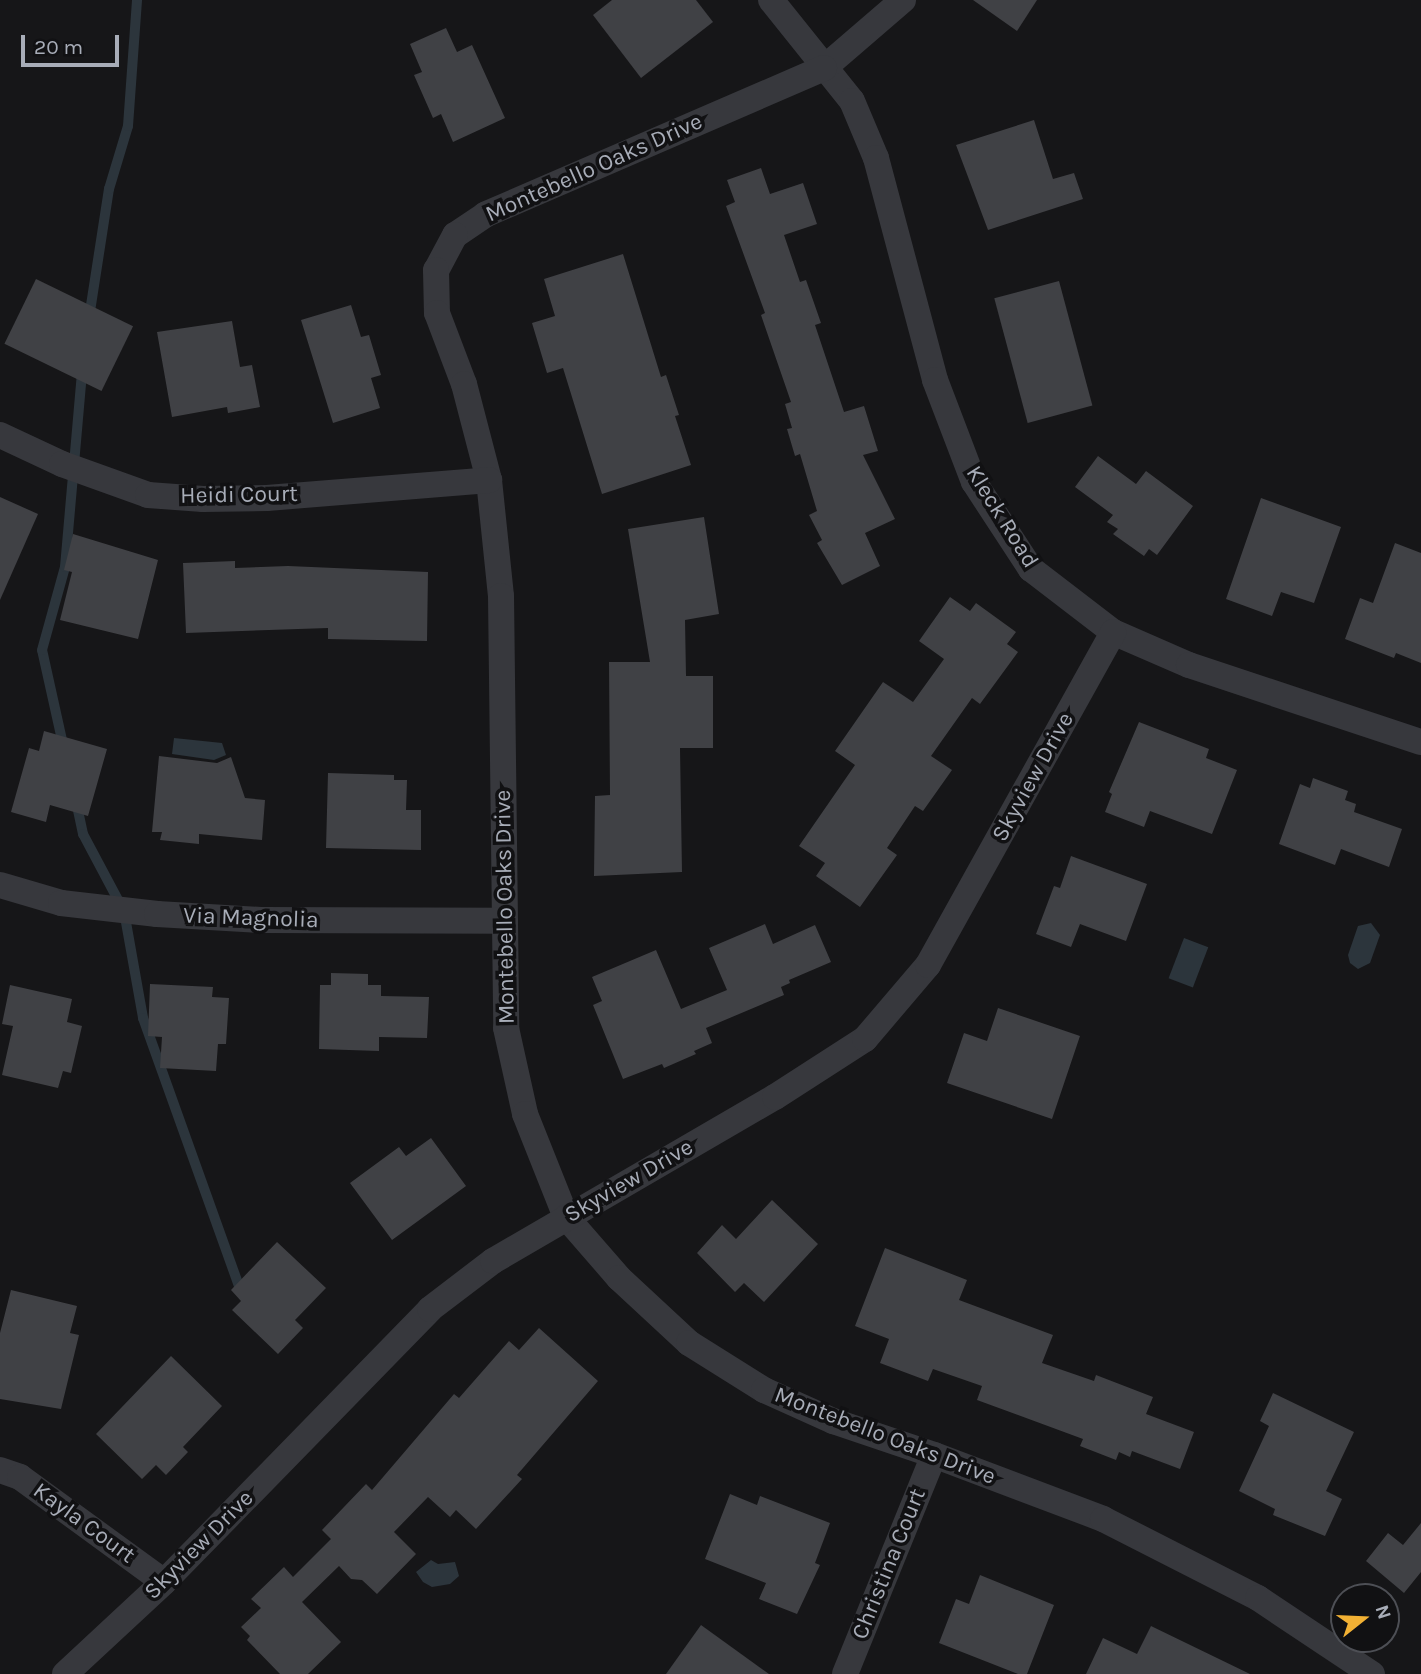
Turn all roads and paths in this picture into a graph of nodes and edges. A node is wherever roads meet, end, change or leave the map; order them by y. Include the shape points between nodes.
1 (771, 0) edge
2 (903, 0) edge
3 (824, 68) junction
4 (0, 435) edge
5 (489, 480) junction
6 (1113, 632) junction
7 (1421, 741) edge
8 (0, 885) edge
9 (505, 921) junction
10 (566, 1217) junction
11 (934, 1455) junction
12 (0, 1470) edge
13 (164, 1582) junction
14 (65, 1674) edge
15 (845, 1674) edge
16 (1372, 1674) edge

1 - 3 street, Kleck Road
2 - 3 street, Montebello Oaks Drive
3 - 5 street, Montebello Oaks Drive via 485,215 455,235 436,270 437,313 464,384
3 - 6 street, Kleck Road via 852,101 876,158 934,380 974,482 1031,569
4 - 5 street, Heidi Court via 62,464 148,495 267,498
5 - 9 street, Montebello Oaks Drive via 501,596
6 - 7 street, Kleck Road via 1189,665
6 - 10 street, Skyview Drive via 929,965 864,1038 775,1097
8 - 9 street, Via Magnolia via 61,904 157,914 261,920
9 - 10 street, Montebello Oaks Drive via 506,1028 525,1114
10 - 11 street, Montebello Oaks Drive via 619,1278 689,1343 776,1395 833,1421
10 - 13 street, Skyview Drive via 493,1261 430,1309
11 - 15 street, Christina Court
11 - 16 street, Montebello Oaks Drive via 1104,1519 1258,1598
12 - 13 street, Kayla Court via 20,1477
13 - 14 street, Skyview Drive

